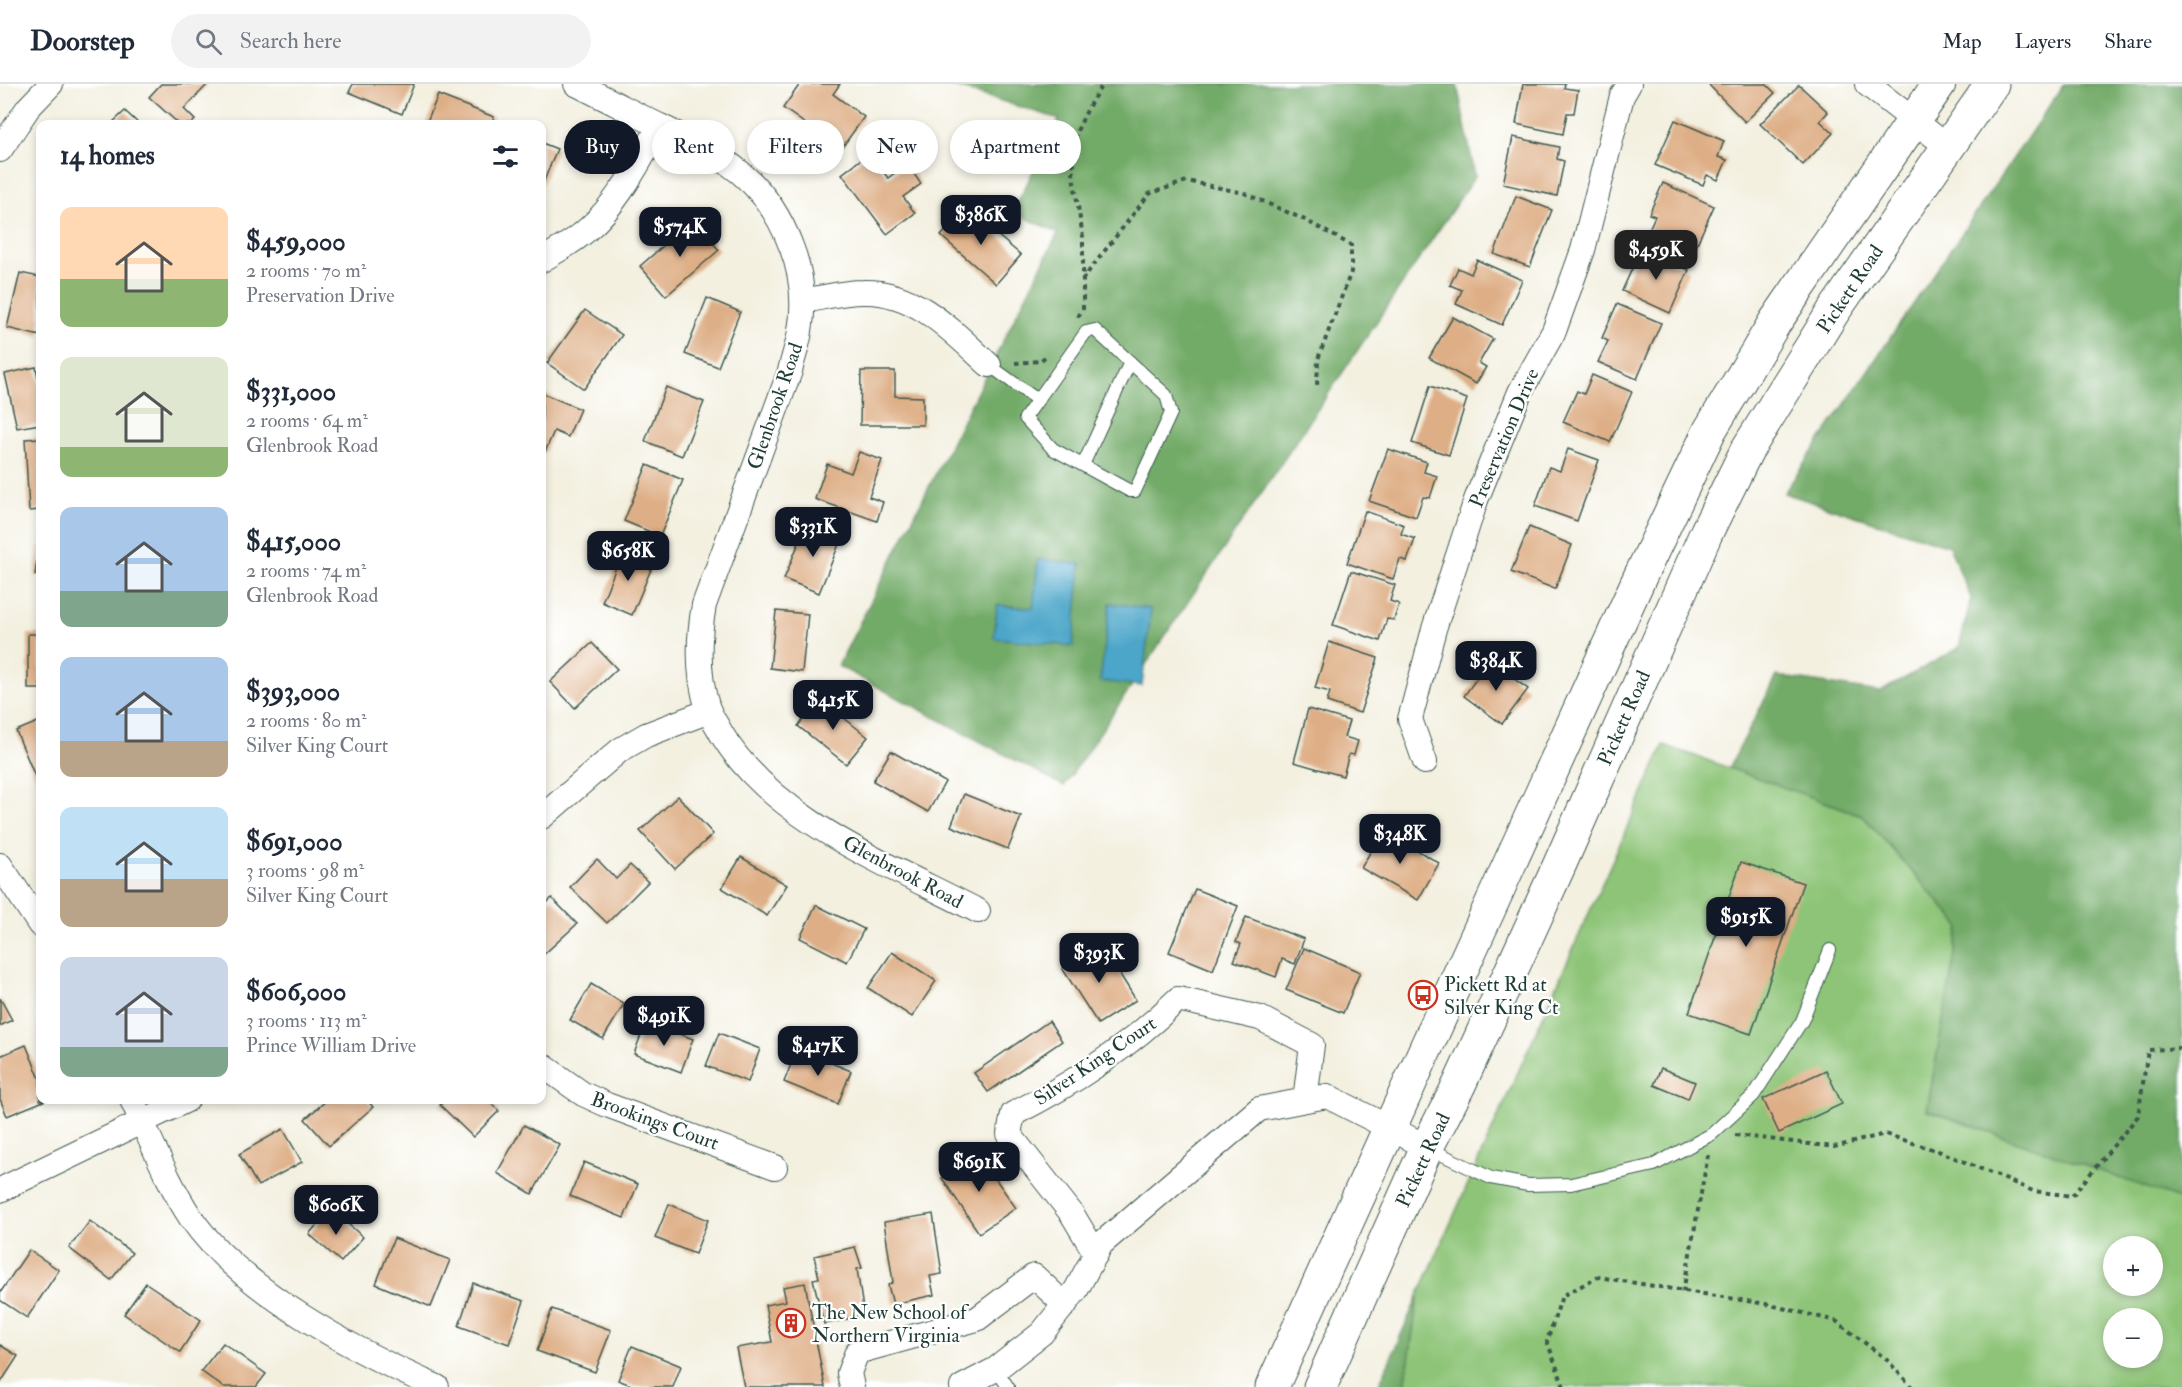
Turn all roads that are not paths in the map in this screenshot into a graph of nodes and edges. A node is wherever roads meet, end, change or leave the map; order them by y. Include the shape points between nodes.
1 (51, 84) edge
2 (576, 84) edge
3 (1629, 84) edge
4 (1867, 84) edge
5 (1939, 84) edge
6 (1992, 84) edge
7 (1913, 121) junction
8 (652, 122) edge
9 (652, 139) edge
10 (1948, 147) junction
11 (0, 150) edge
12 (735, 169) edge
13 (546, 258) edge
14 (803, 301) junction
15 (1130, 362) junction
16 (989, 365) joint
17 (1036, 399) junction
18 (1083, 465) junction
19 (708, 711) junction
20 (1425, 762) dead end
21 (546, 814) edge
22 (0, 864) edge
23 (978, 911) dead end
24 (36, 920) edge
25 (1830, 950) dead end
26 (546, 1068) edge
27 (1305, 1100) junction
28 (134, 1104) edge
29 (179, 1104) edge
30 (143, 1122) junction
31 (1391, 1127) junction
32 (1427, 1147) junction
33 (775, 1167) dead end
34 (0, 1190) edge
35 (1096, 1254) junction
36 (1065, 1305) junction
37 (1002, 1378) edge
38 (437, 1387) edge
39 (852, 1387) edge
40 (962, 1387) edge
41 (1272, 1387) edge
42 (1320, 1387) edge

1 - 11 street via 28,108
2 - 8 street, Glenbrook Road
3 - 20 street, Preservation Drive via 1622,96 1583,250 1554,331 1520,392 1476,500 1434,629 1410,719
4 - 7 street
5 - 7 main road
6 - 10 main road, Pickett Road
7 - 10 street
7 - 31 main road via 1775,322 1710,430
9 - 13 street via 600,218 574,241
10 - 32 main road, Pickett Road via 1833,312 1747,450 1459,1085
12 - 14 street, Glenbrook Road via 762,193 783,224 796,258
14 - 16 street via 862,292 897,296 950,330
14 - 19 street, Glenbrook Road via 790,371 704,605 699,637
15 - 17 lane via 1095,330 1086,332
15 - 18 lane
15 - 18 lane via 1166,395 1171,413 1135,491
16 - 17 lane
17 - 18 lane via 1025,418 1053,448
19 - 21 street via 646,735 620,750
19 - 23 street, Glenbrook Road via 732,751 771,791 843,841
22 - 24 street
25 - 32 lane via 1802,1021 1754,1095 1712,1134 1654,1165 1571,1184 1528,1185 1491,1178
26 - 33 street, Brookings Court via 583,1094 607,1105
27 - 31 street via 1327,1096
27 - 35 street via 1259,1109 1101,1244
27 - 35 street, Silver King Court via 1312,1045 1260,1018 1178,999 1144,1032 1058,1091 1013,1114 1009,1134 1072,1214
28 - 30 street
29 - 30 street
30 - 34 street
30 - 38 street via 180,1199 219,1250 311,1323 371,1357
31 - 32 street
31 - 41 main road
32 - 42 main road, Pickett Road
35 - 36 street
36 - 37 street
36 - 39 street via 1034,1276 977,1319 857,1352 849,1373
37 - 40 street

